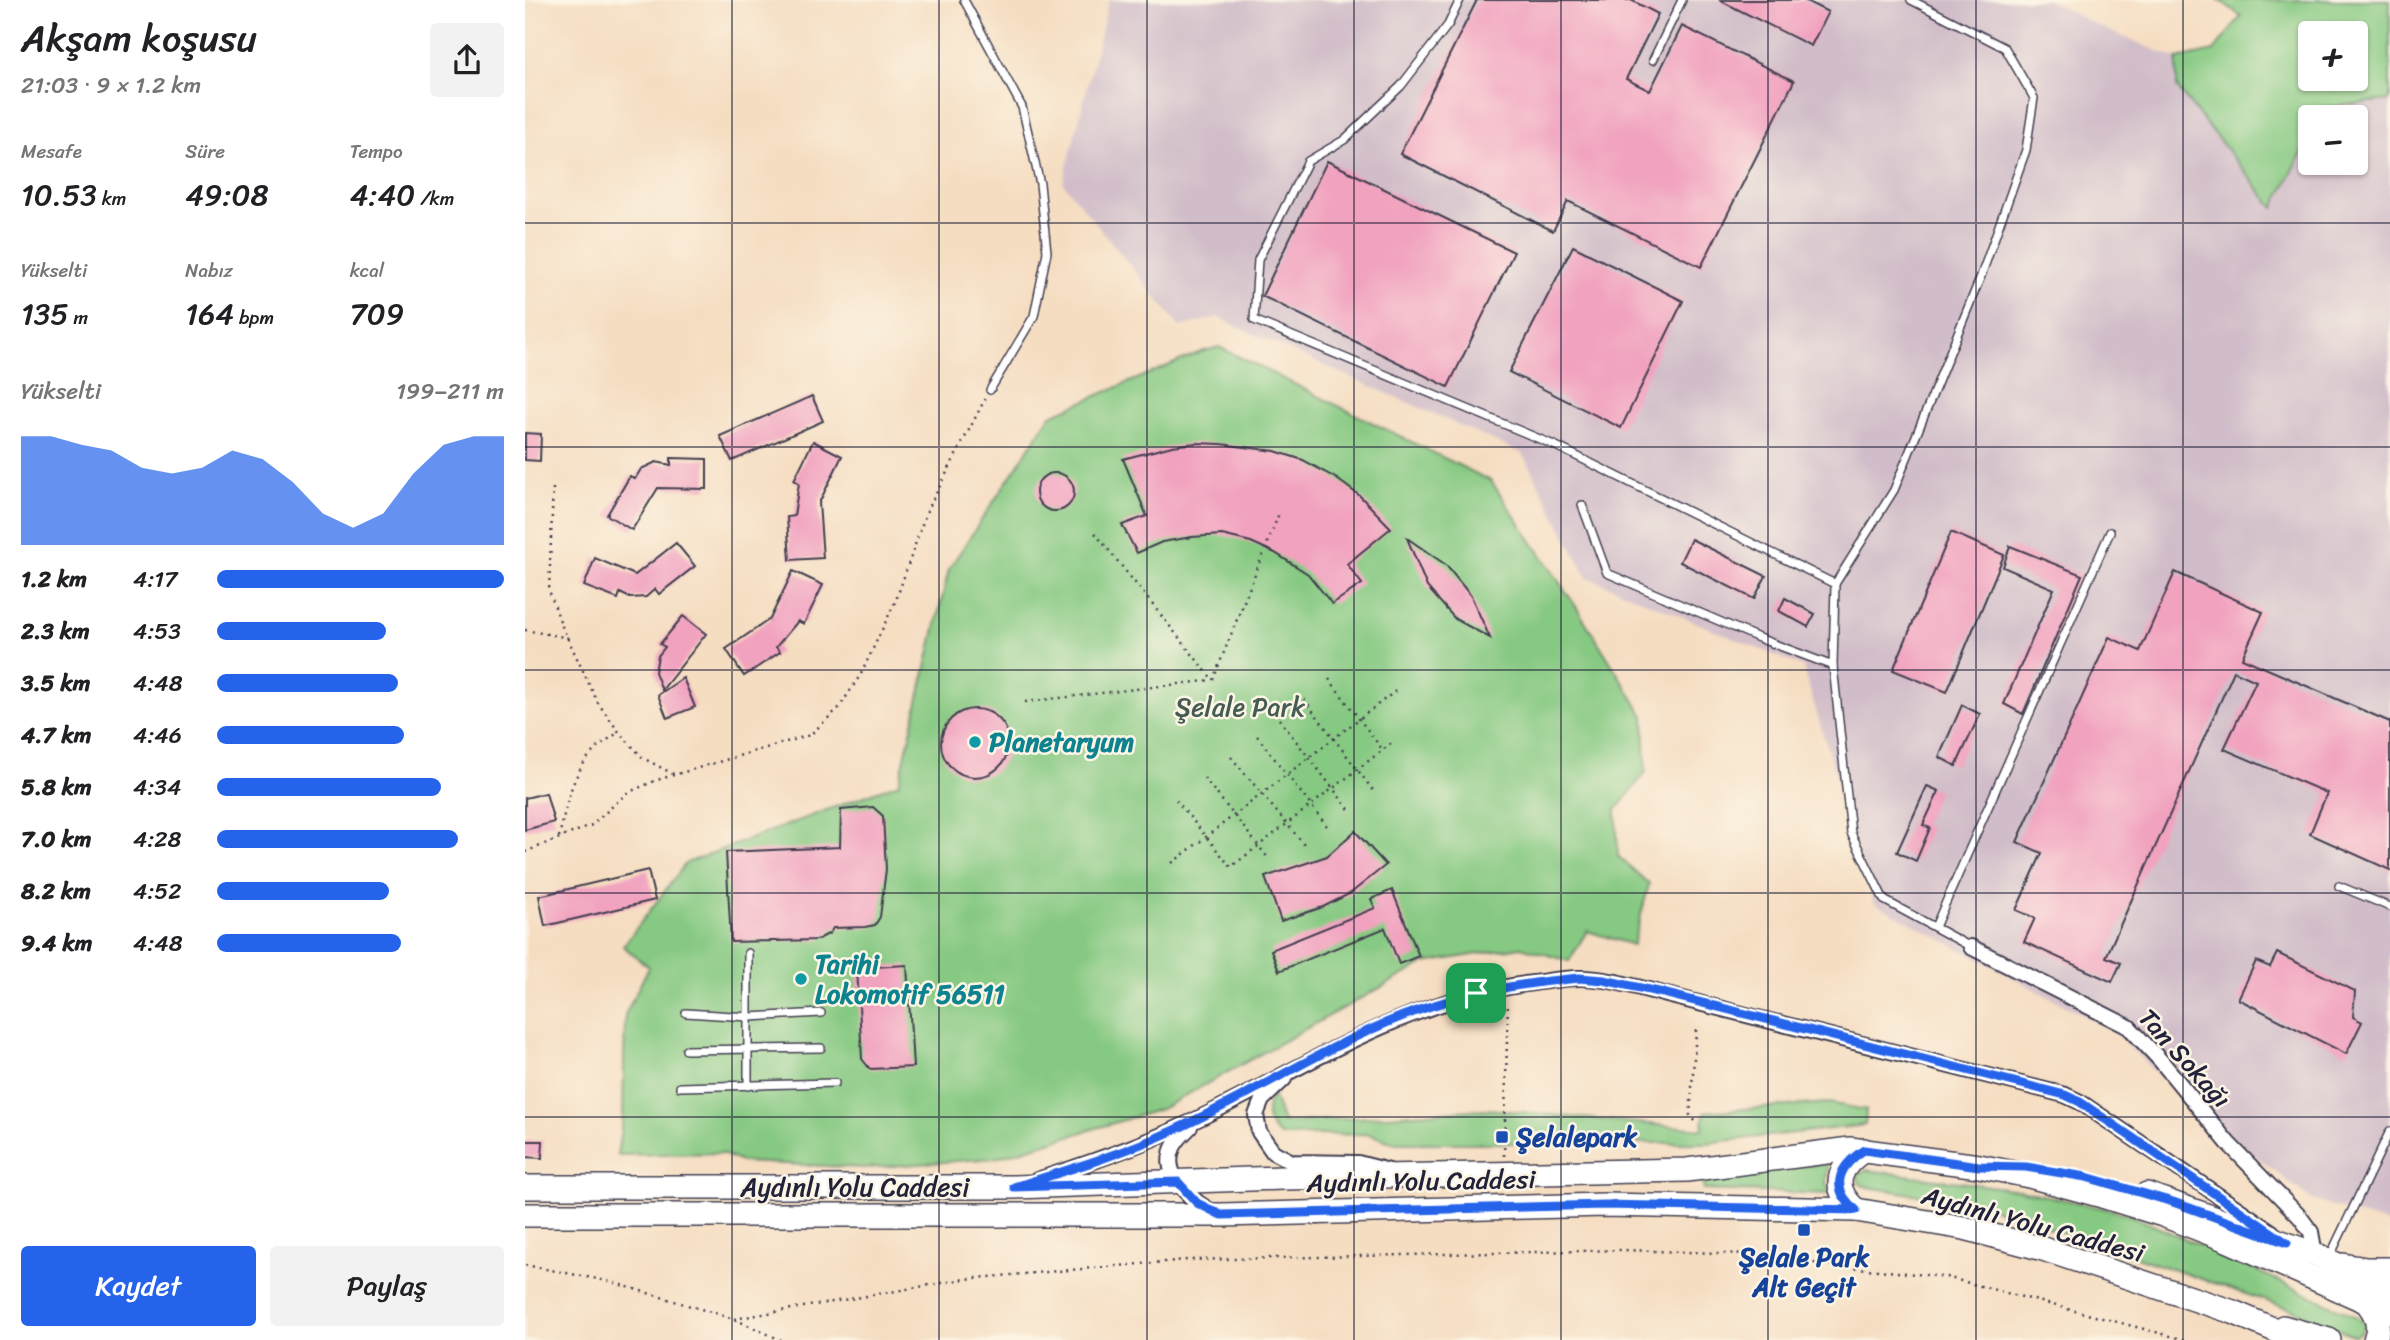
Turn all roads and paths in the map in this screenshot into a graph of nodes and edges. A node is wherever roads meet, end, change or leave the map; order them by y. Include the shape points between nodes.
1 (964, 0) edge
2 (1459, 0) edge
3 (1682, 0) edge
4 (1911, 0) edge
5 (1653, 60) dead end
6 (990, 390) joint
7 (553, 488) dead end
8 (1582, 505) dead end
9 (1280, 511) dead end
10 (2110, 532) dead end
11 (1095, 533) dead end
12 (1835, 584) junction
13 (525, 630) edge
14 (569, 638) junction
15 (1833, 666) junction
16 (1329, 679) dead end
17 (1213, 680) junction
18 (1398, 689) dead end
19 (1304, 699) dead end
20 (1024, 702) dead end
21 (1279, 719) dead end
22 (1359, 719) junction
23 (619, 732) junction
24 (1257, 736) dead end
25 (1334, 739) junction
26 (1393, 743) dead end
27 (1383, 750) junction
28 (1231, 757) dead end
29 (1309, 758) junction
30 (1357, 770) junction
31 (676, 775) junction
32 (1287, 775) junction
33 (1204, 778) dead end
34 (1333, 789) junction
35 (1375, 793) dead end
36 (1262, 794) junction
37 (1176, 800) dead end
38 (1311, 806) junction
39 (1352, 813) dead end
40 (1234, 816) junction
41 (1287, 824) junction
42 (1330, 830) dead end
43 (559, 837) junction
44 (1207, 837) junction
45 (1259, 846) junction
46 (1307, 848) dead end
47 (525, 852) edge
48 (1269, 859) dead end
49 (1173, 863) dead end
50 (2339, 886) dead end
51 (2390, 907) edge
52 (1935, 927) junction
53 (1971, 947) joint
54 (748, 953) dead end
55 (1508, 986) junction
56 (687, 1013) dead end
57 (821, 1013) dead end
58 (749, 1017) junction
59 (1696, 1030) dead end
60 (821, 1048) dead end
61 (750, 1049) junction
62 (686, 1050) dead end
63 (1299, 1066) junction
64 (835, 1083) dead end
65 (748, 1086) junction
66 (680, 1087) dead end
67 (1211, 1112) junction
68 (1698, 1124) dead end
69 (2390, 1131) edge
70 (1502, 1142) dead end
71 (1864, 1150) junction
72 (1979, 1166) junction
73 (1403, 1176) junction
74 (1178, 1182) junction
75 (525, 1187) edge
76 (1014, 1187) junction
77 (1856, 1210) junction
78 (525, 1215) edge
79 (1221, 1215) junction
80 (2287, 1243) junction
81 (2325, 1258) junction
82 (525, 1265) edge
83 (2390, 1268) edge
84 (2390, 1290) edge
85 (2365, 1300) junction
86 (2233, 1312) junction
87 (2390, 1312) edge
88 (734, 1319) junction
89 (782, 1340) edge
90 (2186, 1340) edge
91 (2298, 1340) edge
92 (2329, 1340) edge
93 (2375, 1340) edge

1 - 6 lane via 1022,107 1040,184 1047,252 1034,316
2 - 12 lane via 1448,25 1401,86 1344,140 1308,161 1258,260 1254,320 1554,445
3 - 5 lane
4 - 12 lane via 2005,48 2034,97 2026,150 1981,276 1894,490
6 - 31 path via 926,513 896,600 861,674 839,708 810,734
7 - 14 path via 549,590
8 - 15 lane via 1607,573
9 - 17 path
10 - 52 lane
11 - 17 path
12 - 15 lane
13 - 14 path
14 - 23 path via 599,703
15 - 52 lane via 1851,833 1884,900
16 - 22 path
17 - 20 path
18 - 22 path
19 - 25 path
21 - 29 path
22 - 25 path
22 - 27 path
23 - 31 path via 643,758
23 - 43 path via 593,751 579,772
24 - 32 path
25 - 29 path
25 - 30 path
26 - 27 path
27 - 30 path
28 - 36 path
29 - 32 path
29 - 34 path
30 - 34 path
30 - 35 path
31 - 43 path via 627,793 592,825
32 - 36 path
32 - 38 path
33 - 40 path
34 - 38 path
34 - 39 path
36 - 40 path
36 - 41 path
37 - 44 path
38 - 41 path
38 - 42 path
40 - 44 path
40 - 45 path
41 - 45 path
41 - 46 path
43 - 47 path
44 - 45 path via 1231,867
44 - 49 path
45 - 48 path
50 - 51 lane
52 - 53 lane
53 - 81 street, Tan Sokağı via 2129,1027 2228,1143 2300,1217
54 - 58 lane
55 - 63 street, Aydınlı Yolu Caddesi via 1401,1017
55 - 70 path
55 - 80 street, Aydınlı Yolu Caddesi via 1579,978 1604,980 2065,1095
56 - 58 lane
57 - 58 lane
58 - 61 lane
59 - 68 path via 1690,1115
60 - 61 lane
61 - 62 lane
61 - 65 lane
63 - 67 street, Aydınlı Yolu Caddesi
63 - 73 street, Aydınlı Yolu Caddesi via 1258,1107 1259,1132 1273,1152 1292,1162 1358,1163
64 - 65 lane
65 - 66 lane
67 - 74 street, Aydınlı Yolu Caddesi via 1173,1148 1170,1162
67 - 76 street, Aydınlı Yolu Caddesi via 1129,1150
69 - 81 lane
71 - 72 main road, Aydınlı Yolu Caddesi
71 - 73 main road, Aydınlı Yolu Caddesi via 1823,1151 1687,1170
71 - 77 main road via 1845,1165 1840,1183 1845,1201
72 - 80 main road via 2055,1171 2113,1184
72 - 85 main road, Aydınlı Yolu Caddesi via 2163,1215
73 - 74 main road, Aydınlı Yolu Caddesi
74 - 76 main road, Aydınlı Yolu Caddesi
74 - 79 street via 1197,1203
75 - 76 main road, Aydınlı Yolu Caddesi
77 - 79 main road, Aydınlı Yolu Caddesi via 1605,1205
77 - 86 main road, Aydınlı Yolu Caddesi via 1952,1226 2043,1249
78 - 79 main road, Aydınlı Yolu Caddesi
80 - 81 main road
81 - 83 street via 2366,1268
81 - 84 main road
82 - 88 path via 607,1281
85 - 87 main road, Aydınlı Yolu Caddesi
85 - 93 main road via 2376,1314
86 - 91 main road, Aydınlı Yolu Caddesi
86 - 92 main road
88 - 89 path
88 - 90 path via 965,1279 1187,1260 1622,1250 1783,1255 1818,1264 1946,1277

